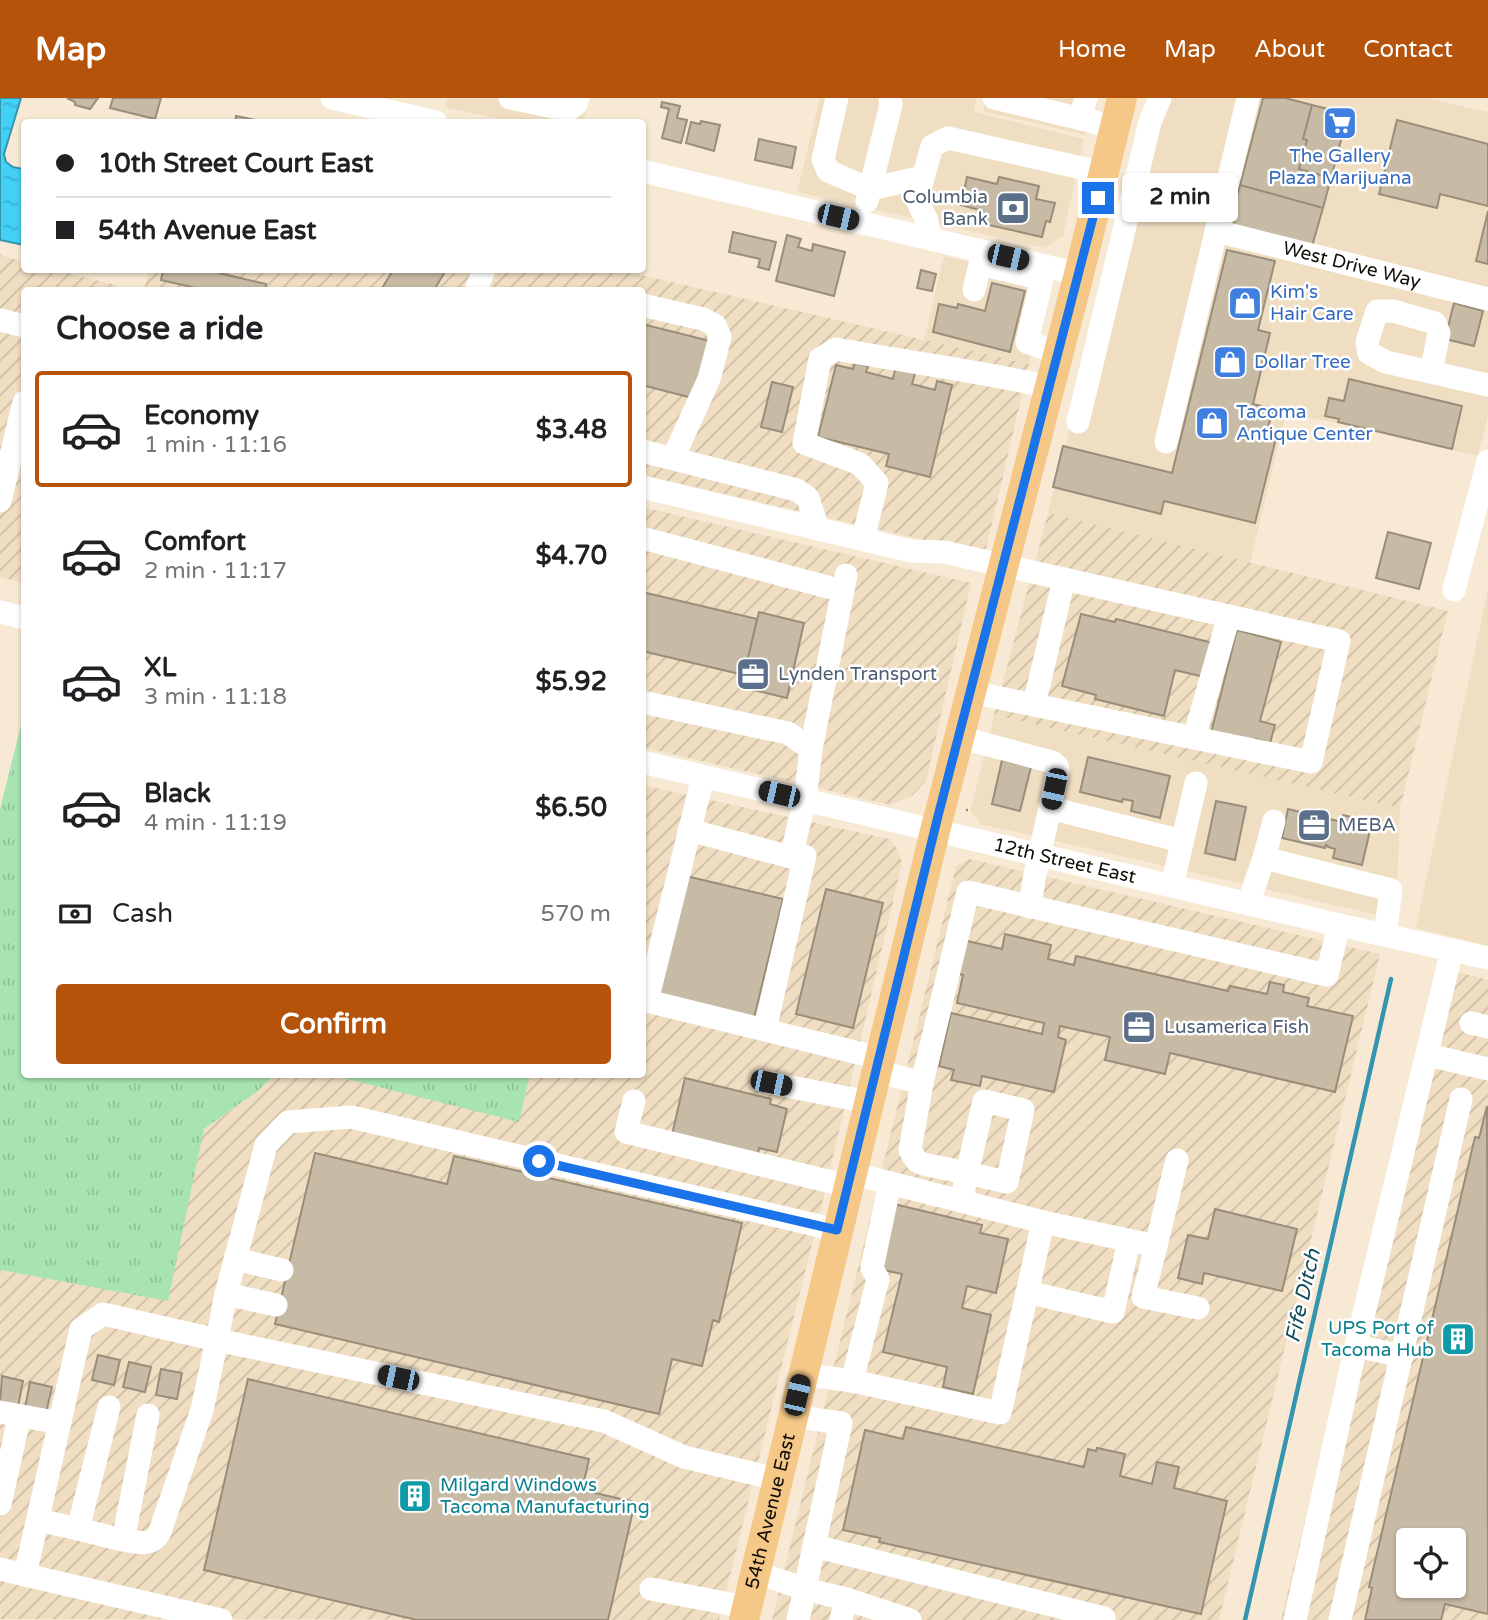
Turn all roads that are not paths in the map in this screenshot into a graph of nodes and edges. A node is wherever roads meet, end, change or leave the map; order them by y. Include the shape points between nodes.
1 (332, 98) edge
2 (510, 98) edge
3 (578, 98) edge
4 (837, 98) edge
5 (890, 98) edge
6 (994, 98) edge
7 (1160, 98) edge
8 (1248, 98) edge
9 (1083, 108) edge
10 (1119, 112) edge
11 (423, 119) edge
12 (646, 172) edge
13 (1104, 173) junction
14 (923, 177) junction
15 (870, 189) junction
16 (862, 223) junction
17 (1216, 231) junction
18 (929, 239) junction
19 (982, 258) junction
20 (1078, 280) junction
21 (974, 290) dead end
22 (1109, 295) junction
23 (1488, 299) edge
24 (646, 306) edge
25 (0, 320) edge
26 (21, 325) edge
27 (1059, 353) junction
28 (1431, 372) dead end
29 (1488, 385) edge
30 (1050, 387) junction
31 (21, 414) edge
32 (1078, 422) dead end
33 (1166, 442) dead end
34 (646, 452) edge
35 (673, 458) junction
36 (1488, 461) edge
37 (646, 488) edge
38 (0, 501) edge
39 (818, 529) junction
40 (646, 539) edge
41 (863, 539) junction
42 (1004, 565) junction
43 (1064, 579) junction
44 (1454, 590) dead end
45 (0, 612) edge
46 (1229, 616) junction
47 (21, 617) edge
48 (971, 692) junction
49 (646, 703) edge
50 (1034, 705) junction
51 (959, 737) junction
52 (1194, 738) junction
53 (811, 748) junction
54 (646, 763) edge
55 (703, 776) junction
56 (1196, 783) dead end
57 (804, 799) junction
58 (1050, 808) junction
59 (1274, 821) dead end
60 (689, 830) junction
61 (935, 831) junction
62 (1182, 841) junction
63 (1040, 856) junction
64 (791, 857) junction
65 (1264, 858) junction
66 (1172, 886) junction
67 (1248, 904) junction
68 (1030, 907) junction
69 (1339, 925) junction
70 (1385, 935) junction
71 (1452, 950) junction
72 (1488, 958) edge
73 (765, 1029) junction
74 (1428, 1055) junction
75 (877, 1065) junction
76 (1488, 1069) edge
77 (771, 1083) dead end
78 (922, 1083) junction
79 (1461, 1100) dead end
80 (634, 1101) dead end
81 (868, 1102) junction
82 (1177, 1160) dead end
83 (849, 1179) junction
84 (890, 1183) junction
85 (961, 1200) junction
86 (1043, 1222) junction
87 (837, 1230) junction
88 (1129, 1241) junction
89 (1156, 1246) junction
90 (235, 1259) junction
91 (282, 1270) dead end
92 (1027, 1292) junction
93 (226, 1294) junction
94 (276, 1305) dead end
95 (1198, 1308) dead end
96 (217, 1340) junction
97 (1356, 1346) junction
98 (1402, 1356) junction
99 (802, 1374) junction
100 (852, 1381) junction
101 (109, 1407) dead end
102 (0, 1412) edge
103 (148, 1415) dead end
104 (792, 1416) junction
105 (60, 1423) junction
106 (17, 1428) dead end
107 (777, 1479) junction
108 (0, 1504) edge
109 (38, 1520) junction
110 (78, 1529) junction
111 (123, 1540) junction
112 (814, 1546) junction
113 (0, 1569) edge
114 (755, 1572) junction
115 (25, 1575) junction
116 (805, 1588) junction
117 (651, 1589) dead end
118 (844, 1609) edge
119 (745, 1614) edge
120 (221, 1620) edge
121 (798, 1620) edge
122 (910, 1620) edge
123 (1103, 1620) edge
124 (1294, 1620) edge
125 (1340, 1620) edge

1 - 11 street
2 - 3 street via 568,110
4 - 15 street via 823,159 828,170
5 - 15 street
6 - 9 street
7 - 22 street via 1150,122
8 - 17 street
9 - 10 street
10 - 13 main road, 54th Avenue East
12 - 16 street
13 - 14 street via 948,138 932,146
13 - 20 main road, 54th Avenue East
14 - 15 street
14 - 18 street via 917,200
15 - 16 street
16 - 18 street
17 - 23 street, West Drive Way
17 - 33 street
18 - 19 street
19 - 20 street
19 - 21 street
19 - 27 street via 1042,279 1027,342
20 - 22 street
20 - 27 main road, 54th Avenue East
22 - 32 street
24 - 35 street via 715,324 720,337 709,379
25 - 26 street
27 - 30 main road, 54th Avenue East
28 - 29 street
30 - 41 street via 836,349 820,359 804,443 860,464 877,483
30 - 42 main road, 54th Avenue East
31 - 38 street
34 - 35 street
35 - 39 street via 797,490 808,498
36 - 44 street
37 - 39 street
39 - 41 street
40 - 53 street via 845,583
41 - 42 street
42 - 43 street
42 - 48 main road, 54th Avenue East
43 - 46 street
43 - 50 street
45 - 47 street
46 - 52 street
46 - 52 street via 1339,641 1311,762
48 - 50 street
48 - 51 main road, 54th Avenue East
49 - 53 street via 789,733
50 - 52 street
51 - 58 street via 1058,766
51 - 61 main road, 54th Avenue East
53 - 57 street
54 - 55 street, 12th Street East
55 - 57 street, 12th Street East
55 - 60 street
56 - 62 street
57 - 61 street, 12th Street East
57 - 64 street
58 - 62 street
58 - 63 street
59 - 65 street
60 - 64 street
60 - 73 street via 647,1001
61 - 63 street, 12th Street East
61 - 75 main road, 54th Avenue East
62 - 66 street
63 - 66 street, 12th Street East
63 - 68 street
64 - 73 street via 805,856
65 - 67 street
65 - 70 street via 1391,890
66 - 67 street, 12th Street East
67 - 69 street, 12th Street East
68 - 69 street via 1337,977
68 - 78 street via 968,892
69 - 70 street, 12th Street East
70 - 71 street, 12th Street East
71 - 72 street, 12th Street East
71 - 74 street
73 - 75 street
74 - 76 street
74 - 97 street
75 - 78 street
75 - 81 main road, 54th Avenue East
77 - 81 street
78 - 85 street via 910,1150 923,1164 967,1173
79 - 98 street
80 - 83 street via 626,1132
81 - 83 main road, 54th Avenue East
82 - 89 street
83 - 84 street
83 - 87 main road, 54th Avenue East
84 - 85 street
84 - 100 street via 872,1268 878,1279
85 - 86 street
86 - 88 street
86 - 92 street
87 - 90 street via 351,1117 288,1122 265,1145
87 - 99 main road, 54th Avenue East
88 - 89 street
88 - 92 street via 1113,1312
89 - 95 street via 1143,1297
90 - 91 street
90 - 93 street
92 - 100 street via 1000,1413
93 - 94 street
93 - 96 street
96 - 105 street via 103,1314 81,1329
96 - 107 street via 604,1421 684,1457
96 - 111 street via 202,1410 159,1534 149,1543
97 - 98 street
97 - 124 street
98 - 125 street
99 - 100 street
99 - 104 main road, 54th Avenue East
101 - 110 street
102 - 105 street
103 - 111 street
104 - 107 main road, 54th Avenue East
104 - 112 street via 841,1423
105 - 109 street
106 - 108 street
107 - 114 main road, 54th Avenue East
109 - 110 street
109 - 115 street
110 - 111 street
112 - 116 street
112 - 123 street
113 - 115 street
114 - 116 street
114 - 119 main road, 54th Avenue East
115 - 120 street
116 - 118 street
116 - 121 street
117 - 119 street
118 - 122 street

